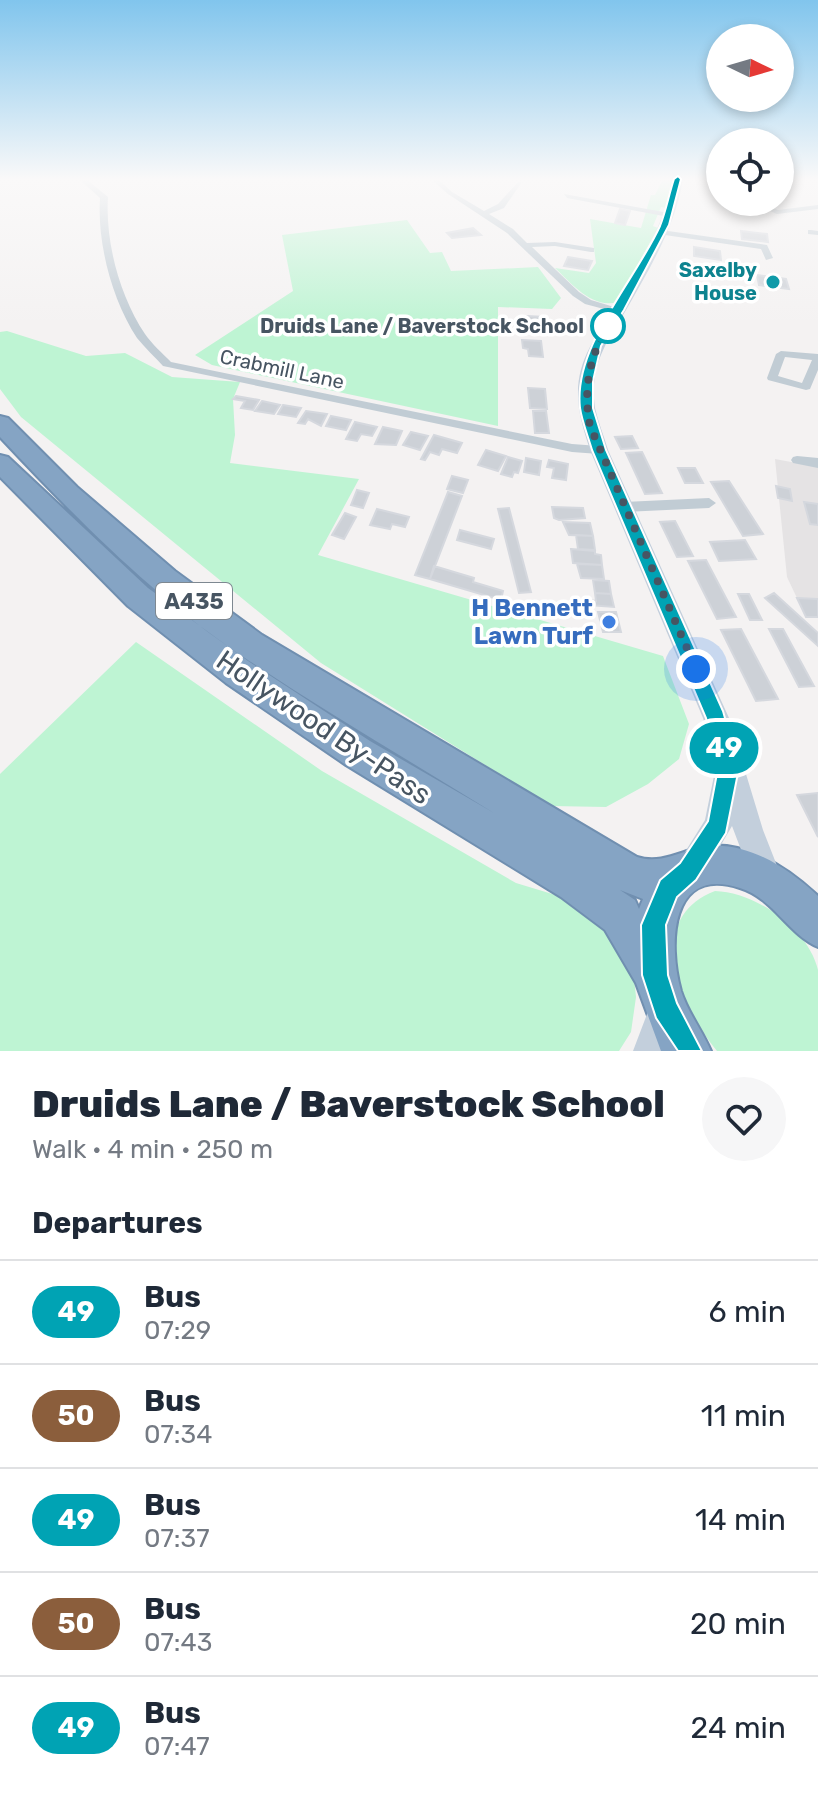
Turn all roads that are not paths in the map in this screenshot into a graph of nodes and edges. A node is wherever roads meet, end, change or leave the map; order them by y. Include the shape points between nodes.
1 (106, 228) edge
2 (502, 228) edge
3 (663, 228) edge
4 (661, 232) junction
5 (526, 245) junction
6 (591, 250) dead end
7 (769, 258) dead end
8 (619, 310) junction
9 (0, 423) edge
10 (599, 450) junction
11 (797, 460) dead end
12 (0, 463) edge
13 (818, 463) edge
14 (709, 503) dead end
15 (624, 507) junction
16 (728, 768) junction
17 (684, 874) junction
18 (800, 904) edge
19 (660, 992) junction
20 (651, 1051) edge
21 (688, 1051) edge

1 - 10 street, Crabmill Lane via 123,302 141,337 167,364
2 - 5 street
3 - 4 street
4 - 7 street via 764,247
4 - 8 street
5 - 6 street
5 - 8 street via 576,294
8 - 10 street via 595,346 587,381 587,408
9 - 17 highway, Hollywood By-Pass / A435 via 68,494 251,645 628,874 647,880
10 - 15 street
11 - 13 street
12 - 19 highway, Hollywood By-Pass / A435 via 138,597 237,672 620,915
14 - 15 street
15 - 16 street via 716,718
16 - 17 street via 718,825
16 - 18 street
17 - 18 highway, A435 via 712,865 739,868
17 - 19 highway, A435 via 668,889 653,925
19 - 20 street
19 - 21 highway, A435

